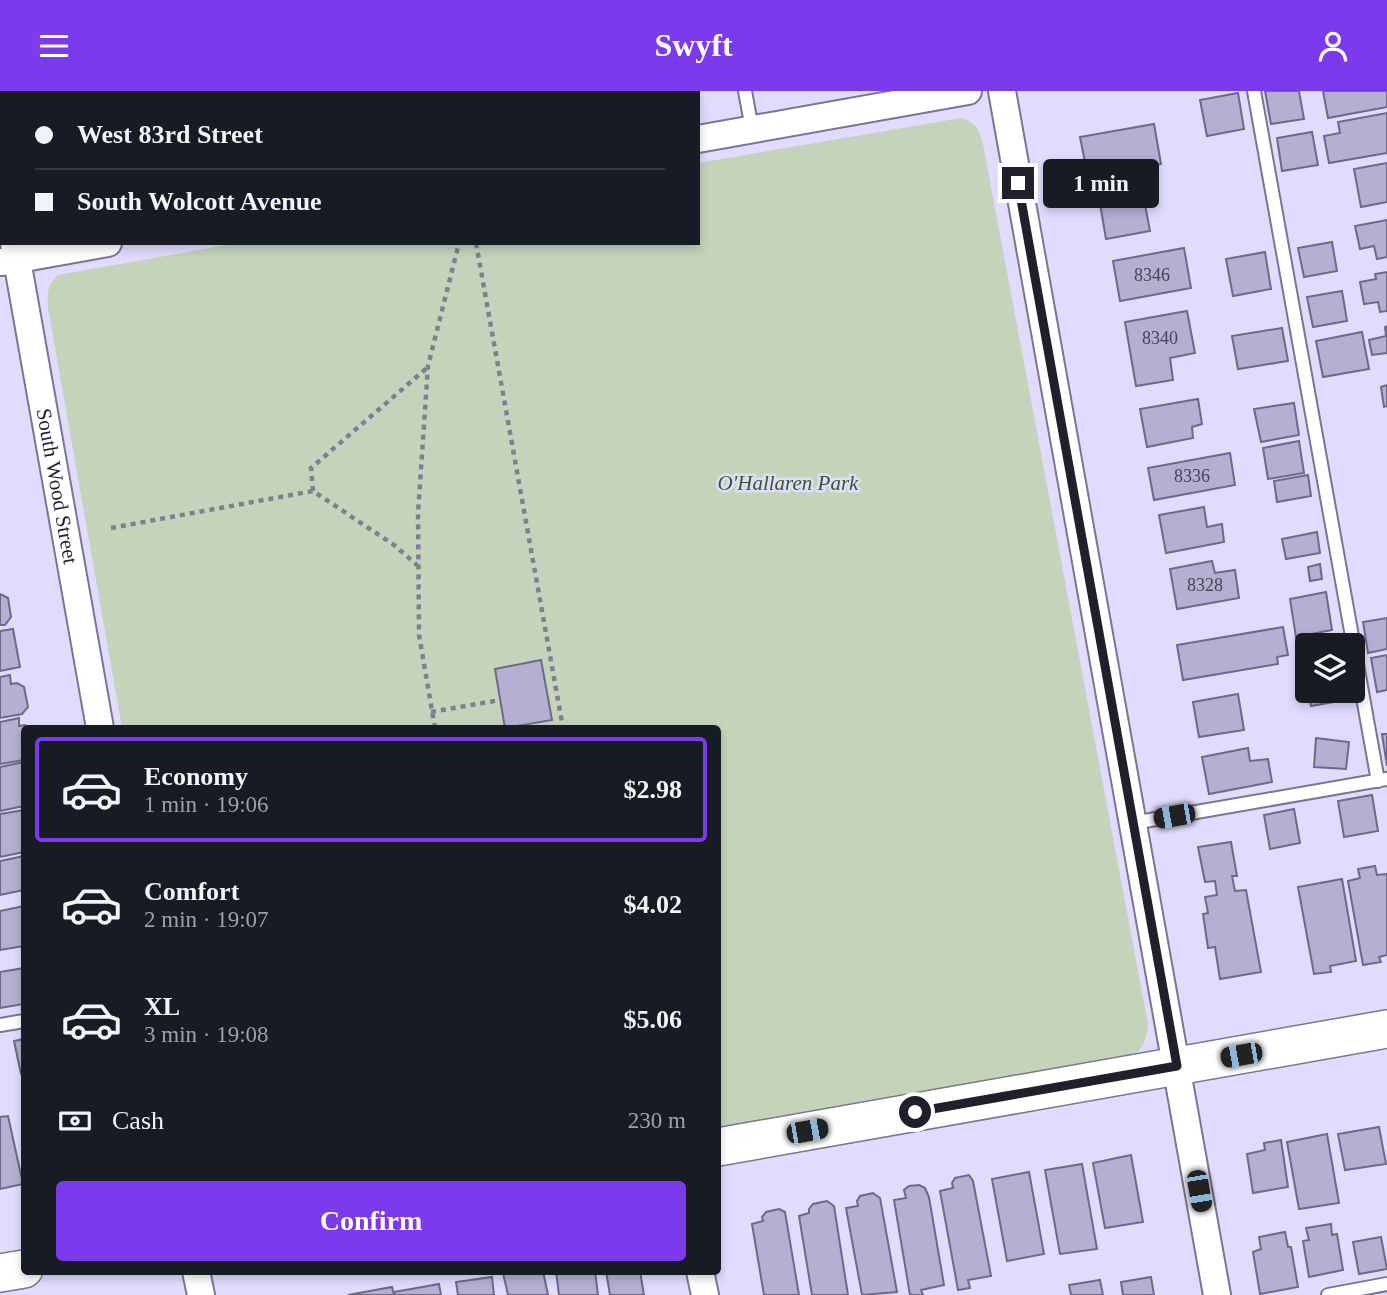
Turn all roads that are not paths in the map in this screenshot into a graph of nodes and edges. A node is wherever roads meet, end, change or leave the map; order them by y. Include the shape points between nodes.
1 (745, 91) edge
2 (968, 91) edge
3 (1002, 91) edge
4 (1254, 91) edge
5 (752, 129) junction
6 (700, 139) edge
7 (92, 245) edge
8 (11, 255) edge
9 (99, 725) edge
10 (1382, 780) edge
11 (1133, 823) junction
12 (21, 1022) edge
13 (0, 1025) edge
14 (1387, 1029) edge
15 (1177, 1066) junction
16 (721, 1146) edge
17 (21, 1270) edge
18 (0, 1273) edge
19 (197, 1275) edge
20 (702, 1275) edge
21 (1387, 1285) edge
22 (201, 1295) edge
23 (705, 1295) edge
24 (1217, 1295) edge
25 (1328, 1295) edge

1 - 5 lane
2 - 5 street
3 - 11 street
4 - 10 lane
5 - 6 street
7 - 8 street
8 - 9 street, South Wood Street
10 - 11 lane
11 - 15 street
12 - 13 lane
14 - 15 street
15 - 16 street
15 - 24 street
17 - 18 street
19 - 22 street
20 - 23 street
21 - 25 lane

